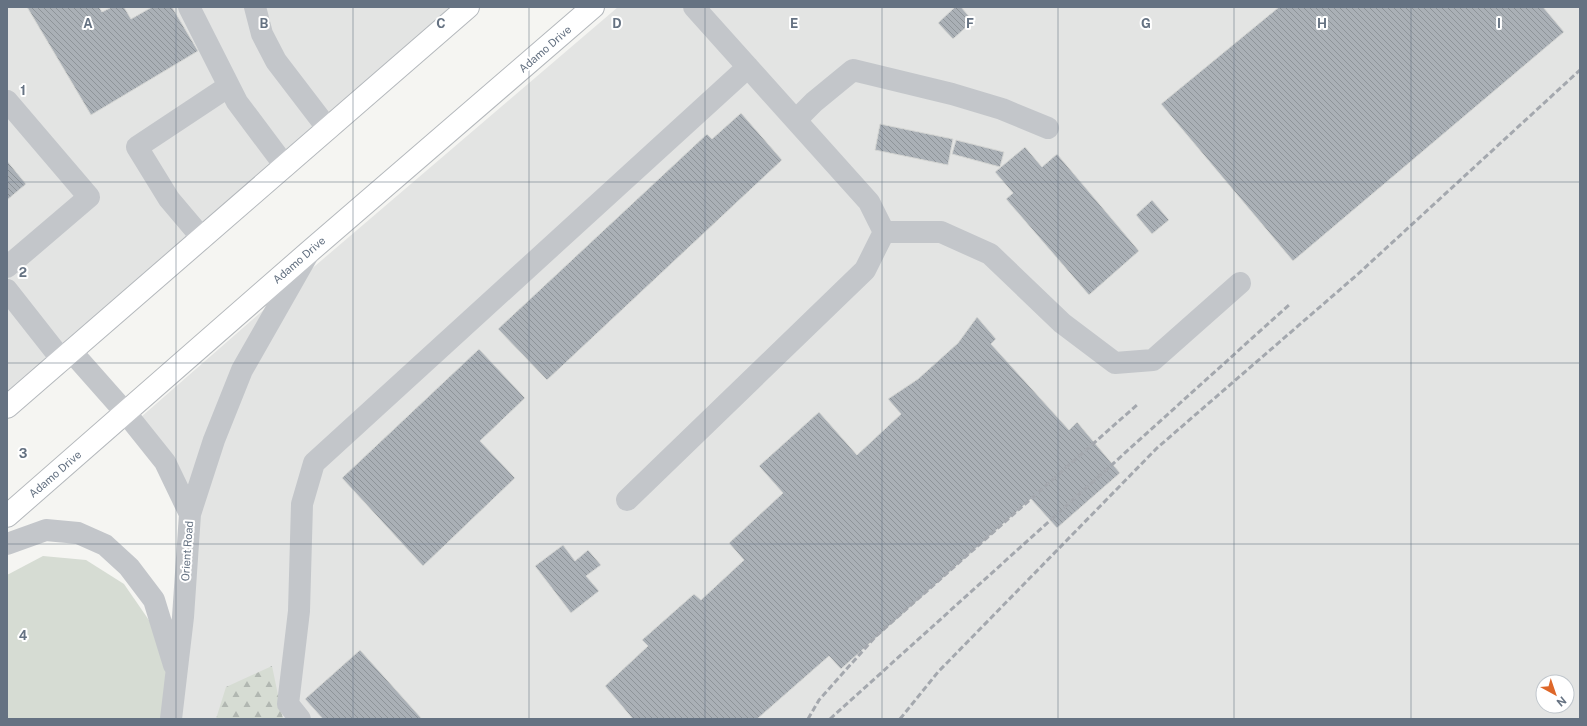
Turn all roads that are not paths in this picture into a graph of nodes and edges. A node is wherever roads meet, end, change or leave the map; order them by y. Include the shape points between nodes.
1 (189, 7) edge
2 (255, 7) edge
3 (468, 7) edge
4 (593, 7) edge
5 (694, 7) edge
6 (748, 67) junction
7 (229, 86) junction
8 (7, 101) edge
9 (796, 120) junction
10 (328, 128) junction
11 (1048, 128) dead end
12 (285, 166) junction
13 (884, 232) junction
14 (202, 238) junction
15 (310, 251) junction
16 (7, 267) edge
17 (1240, 283) dead end
18 (7, 290) edge
19 (66, 356) junction
20 (7, 407) edge
21 (125, 412) junction
22 (627, 500) dead end
23 (190, 514) junction
24 (7, 516) edge
25 (7, 544) edge
26 (176, 674) junction
27 (291, 714) edge
28 (171, 719) edge

1 - 7 street
2 - 10 street via 262,34 276,61
3 - 10 main road
4 - 15 main road, Adamo Drive
5 - 6 street
6 - 9 street
6 - 27 street via 314,463 302,504 299,611
7 - 12 street via 237,102
7 - 14 street via 137,146 169,199
8 - 16 street via 89,197
9 - 11 street via 853,70 952,94 1002,109
9 - 13 street via 870,202
10 - 12 main road
12 - 14 main road
13 - 17 street via 941,232 990,254 1062,323 1115,363 1153,360
13 - 22 street via 865,270
14 - 19 main road
15 - 21 main road, Adamo Drive
15 - 23 street via 242,370 214,440
18 - 19 street, Orient Road
19 - 20 main road
19 - 21 street, Orient Road
21 - 23 street, Orient Road via 165,462
21 - 24 main road, Adamo Drive
23 - 26 street, Orient Road via 183,617
25 - 26 street via 46,530 78,533 105,545 130,567 154,600
26 - 28 street, Orient Road

